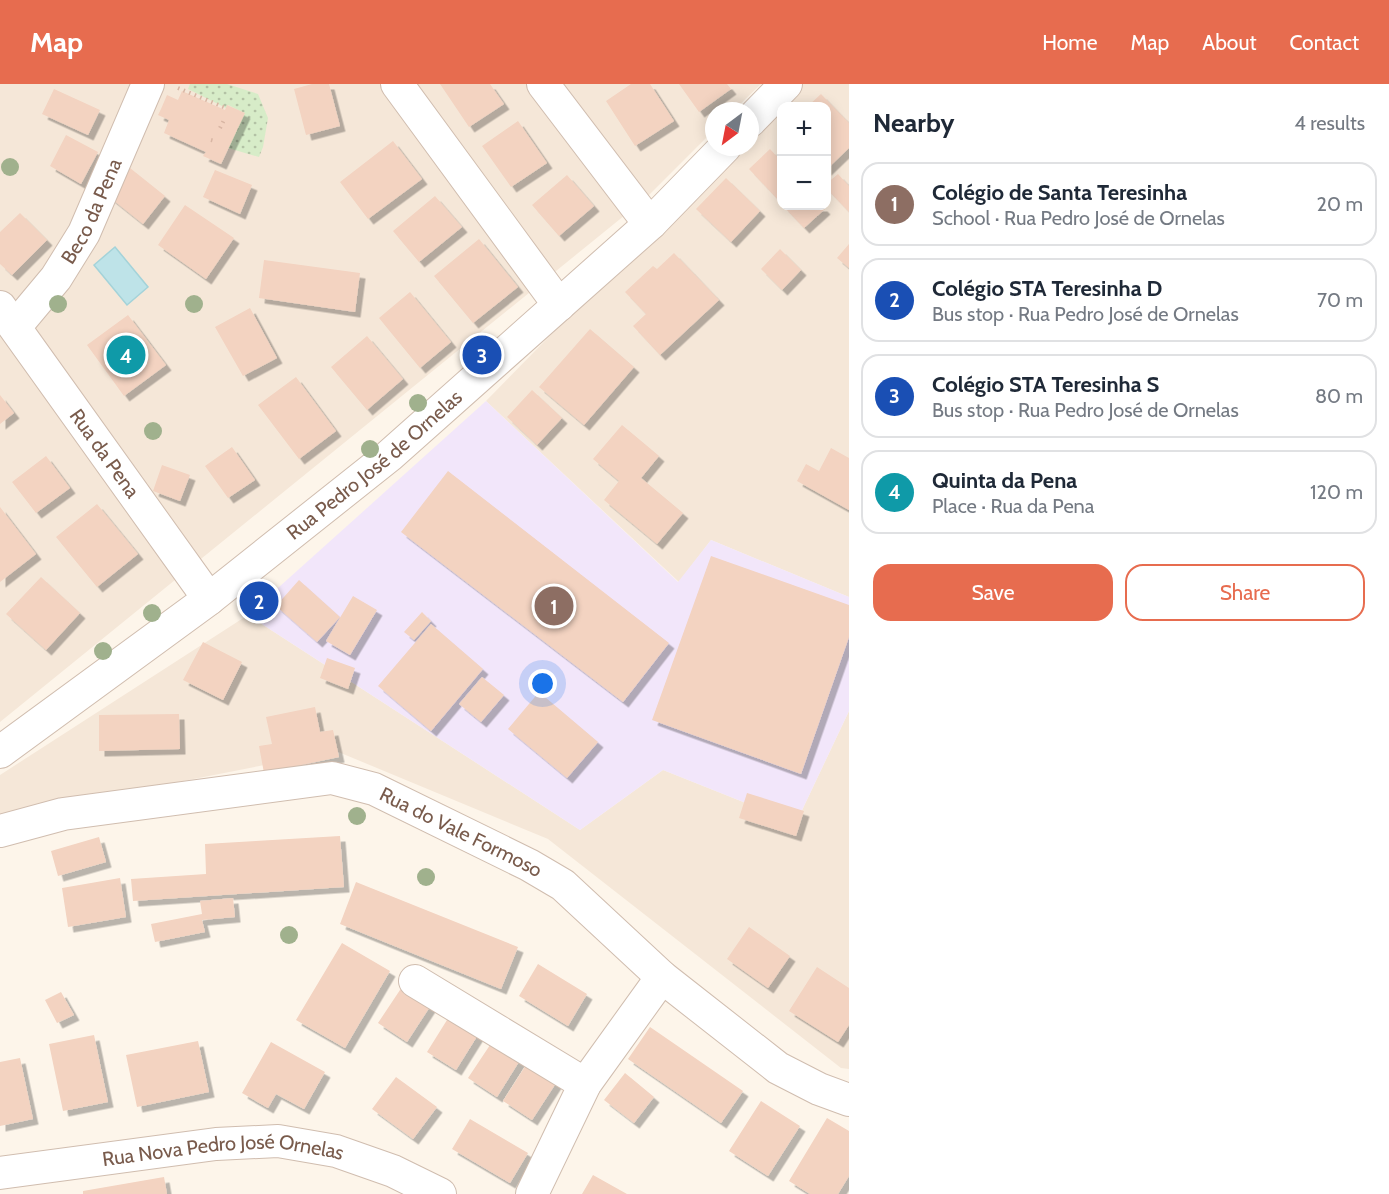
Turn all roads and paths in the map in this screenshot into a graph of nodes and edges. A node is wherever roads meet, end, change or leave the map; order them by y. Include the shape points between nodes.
1 (148, 84) edge
2 (169, 84) edge
3 (397, 84) edge
4 (543, 84) edge
5 (786, 84) edge
6 (226, 108) dead end
7 (759, 112) edge
8 (224, 120) dead end
9 (220, 128) dead end
10 (715, 156) edge
11 (651, 223) junction
12 (559, 305) junction
13 (7, 317) edge
14 (209, 599) junction
15 (0, 752) edge
16 (0, 831) edge
17 (662, 977) junction
18 (415, 981) dead end
19 (585, 1084) junction
20 (849, 1100) edge
21 (0, 1173) edge
22 (440, 1194) edge
23 (532, 1194) edge

1 - 13 street, Beco da Pena via 84,233 63,267
2 - 6 path
3 - 12 street
4 - 11 street
5 - 7 street
8 - 9 path
10 - 11 street, Rua Pedro José de Ornelas
11 - 12 street, Rua Pedro José de Ornelas
12 - 14 street, Rua Pedro José de Ornelas via 389,456
13 - 14 street, Rua da Pena
14 - 15 street, Rua Pedro José de Ornelas
16 - 17 street, Rua do Vale Formoso via 63,814 332,778 374,789 563,885
17 - 19 street
17 - 20 street, Rua do Vale Formoso via 778,1068
18 - 19 street
19 - 23 street
21 - 22 street, Rua Nova Pedro José Ornelas via 216,1143 278,1140 336,1151 393,1171

